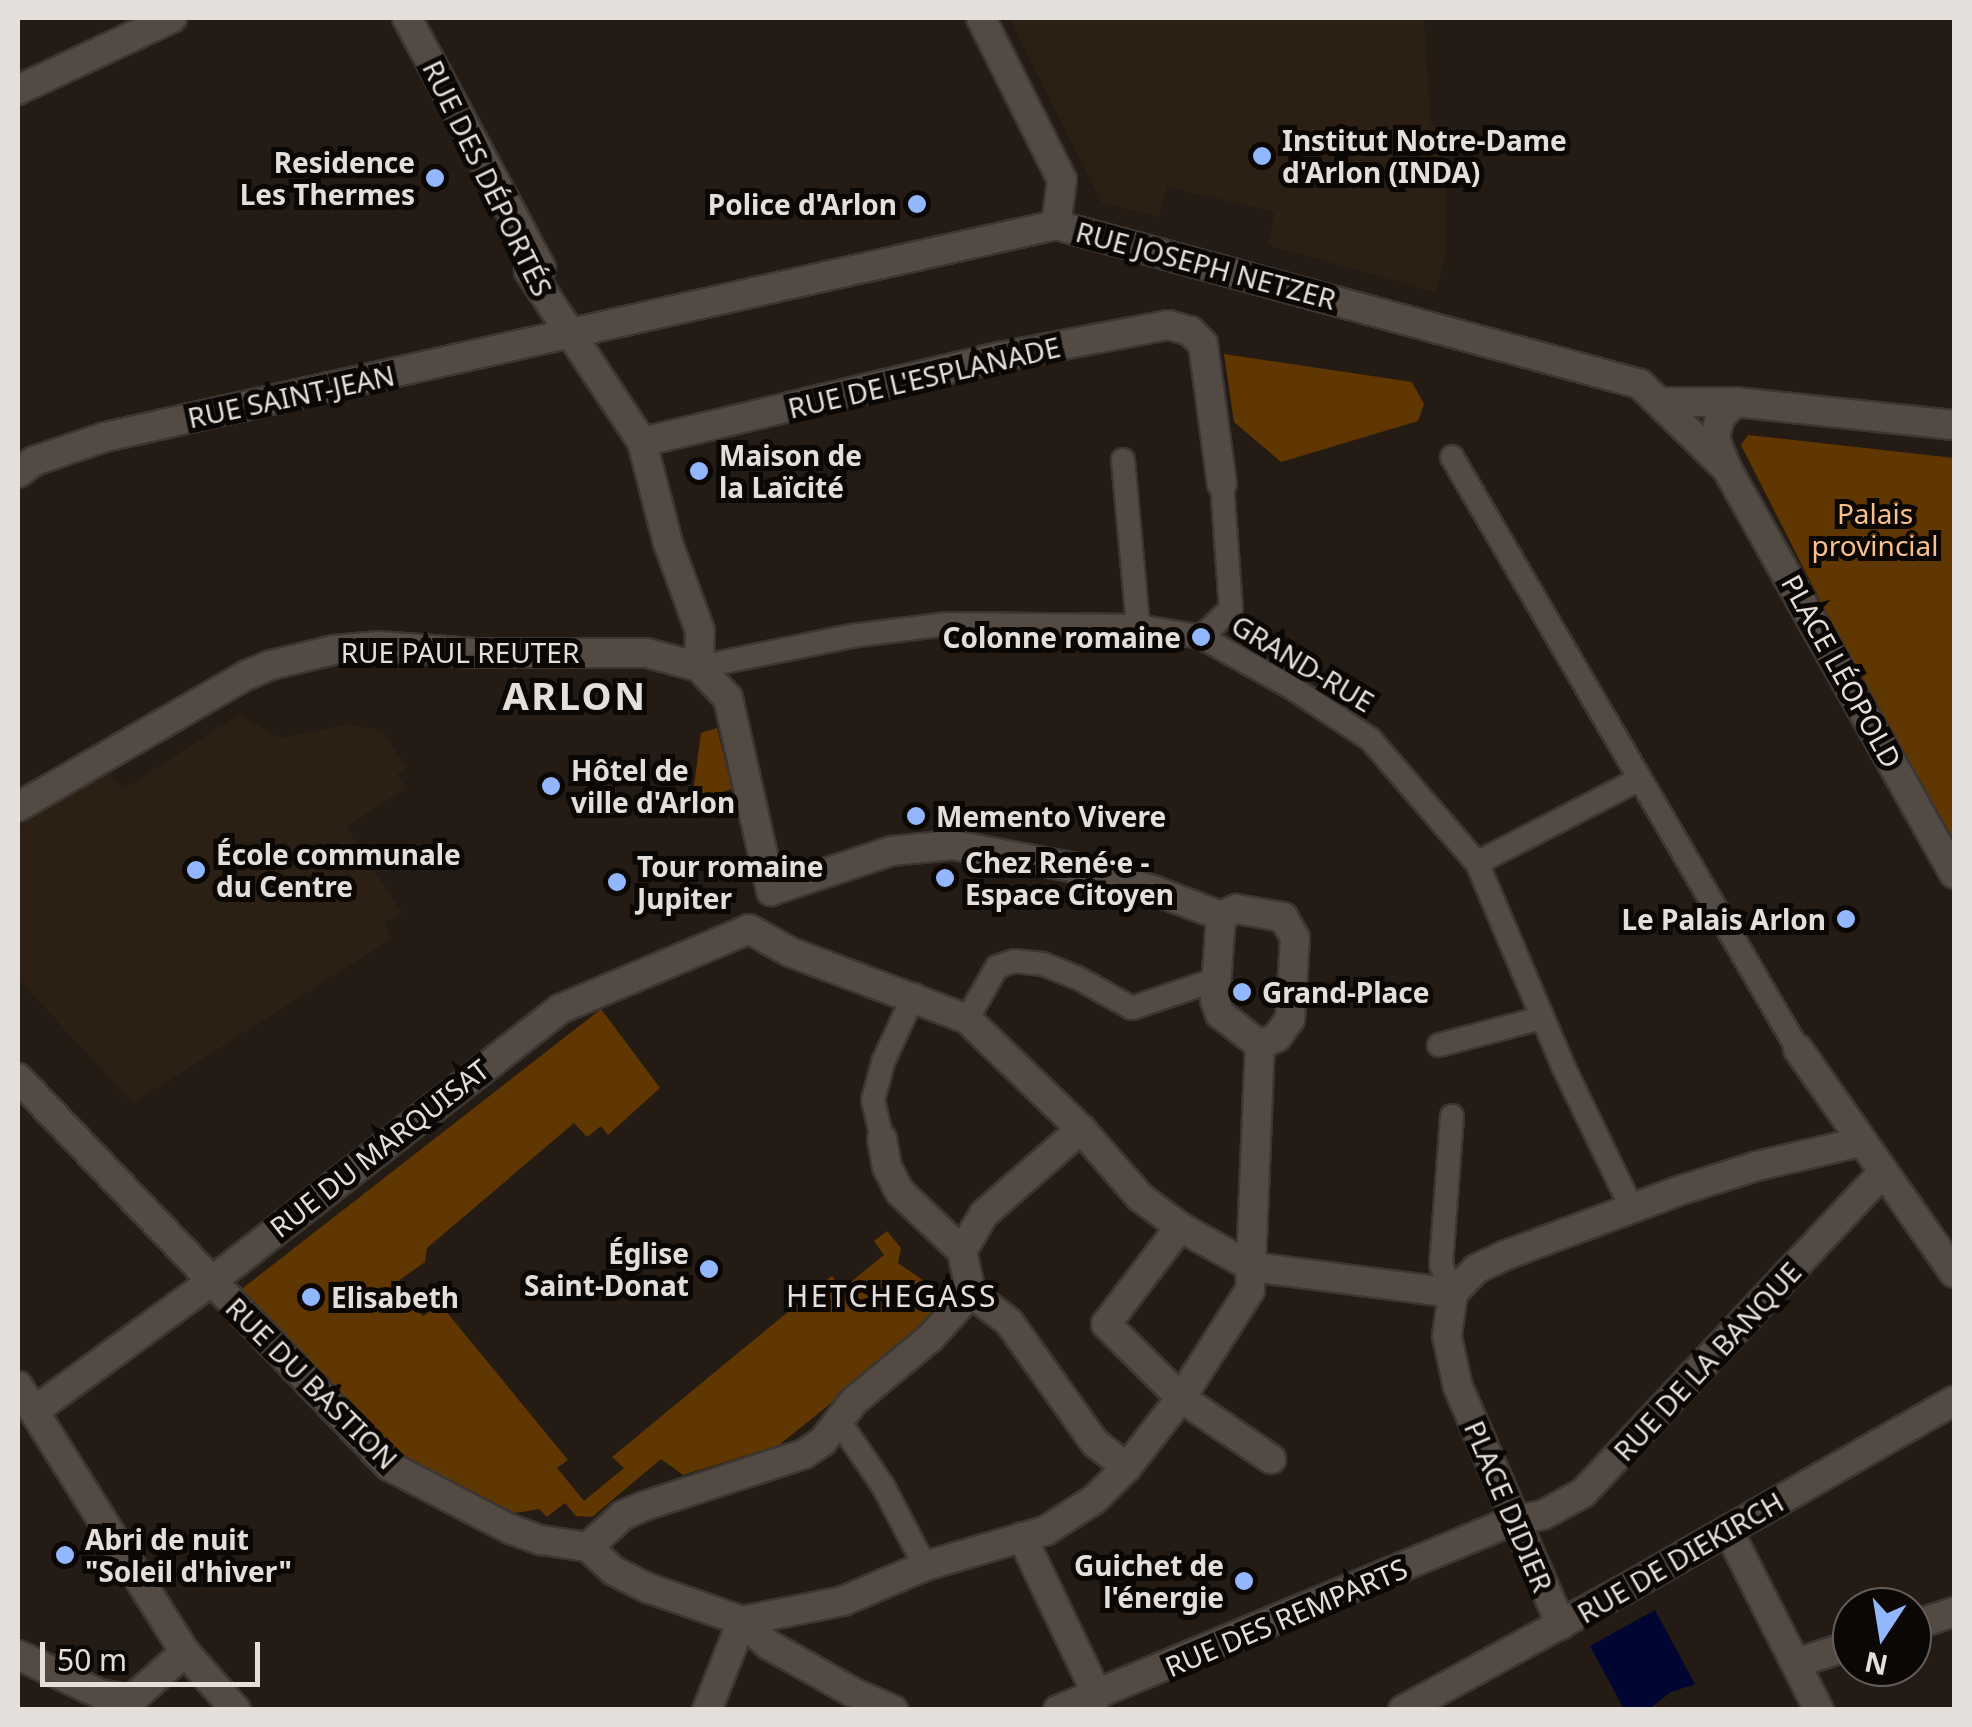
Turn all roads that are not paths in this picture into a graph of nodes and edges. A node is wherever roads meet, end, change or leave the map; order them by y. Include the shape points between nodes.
1 (172, 18) edge
2 (407, 18) edge
3 (980, 18) edge
4 (18, 90) edge
5 (1056, 225) junction
6 (530, 252) junction
7 (626, 322) junction
8 (570, 335) junction
9 (1660, 402) junction
10 (1734, 402) junction
11 (1954, 425) edge
12 (642, 442) junction
13 (1452, 457) dead end
14 (1123, 460) dead end
15 (1727, 469) junction
16 (18, 473) edge
17 (1222, 484) joint
18 (1138, 626) junction
19 (1201, 637) junction
20 (699, 667) junction
21 (1640, 779) junction
22 (18, 808) edge
23 (1477, 863) junction
24 (1954, 874) edge
25 (771, 891) junction
26 (1221, 916) junction
27 (750, 930) junction
28 (1216, 980) junction
29 (914, 995) junction
30 (967, 1018) junction
31 (1541, 1018) junction
32 (1439, 1045) dead end
33 (1260, 1046) junction
34 (1798, 1049) joint
35 (18, 1078) edge
36 (1452, 1116) dead end
37 (1081, 1130) junction
38 (882, 1139) joint
39 (1860, 1142) junction
40 (1882, 1174) junction
41 (1632, 1209) junction
42 (1180, 1227) junction
43 (962, 1251) junction
44 (1252, 1267) junction
45 (1954, 1273) edge
46 (212, 1281) junction
47 (971, 1293) junction
48 (1453, 1293) junction
49 (18, 1386) edge
50 (1181, 1398) junction
51 (1954, 1401) edge
52 (34, 1411) junction
53 (838, 1421) junction
54 (1271, 1459) dead end
55 (1127, 1467) junction
56 (1514, 1520) junction
57 (1728, 1530) junction
58 (1022, 1538) junction
59 (588, 1547) junction
60 (925, 1566) junction
61 (742, 1621) junction
62 (1561, 1624) junction
63 (1832, 1651) edge
64 (186, 1652) junction
65 (18, 1656) edge
66 (1796, 1663) junction
67 (1098, 1696) junction
68 (236, 1710) edge
69 (707, 1710) edge
70 (893, 1710) edge
71 (1058, 1710) edge
72 (1403, 1710) edge
73 (1819, 1710) edge

1 - 4 street
2 - 6 street, RUE DES DÉPORTÉS
3 - 5 street via 1062,180
5 - 7 street, RUE JOSEPH NETZER
5 - 9 street, RUE JOSEPH NETZER via 1613,374 1640,384
6 - 7 street, RUE JOSEPH NETZER via 564,303 587,318
6 - 8 street, RUE DES DÉPORTÉS via 530,271
7 - 8 street, RUE JOSEPH NETZER
8 - 12 street, RUE DES DÉPORTÉS
8 - 16 street, RUE SAINT-JEAN via 105,437
9 - 10 street
9 - 15 street, RUE JOSEPH NETZER
10 - 11 street
10 - 15 street via 1720,417 1716,438
12 - 17 street, RUE DE L'ESPLANADE via 999,357 1168,325 1204,334
12 - 20 street, RUE DES DÉPORTÉS via 700,630
13 - 21 street
14 - 18 street
15 - 24 street, PLACE LÉOPOLD
17 - 19 street via 1231,609
18 - 19 street, GRAND-RUE
18 - 20 street, GRAND-RUE via 948,624
19 - 23 street, GRAND-RUE via 1370,739
20 - 22 street, RUE PAUL REUTER via 647,653 334,650 248,675
20 - 25 street via 728,698
21 - 23 street
21 - 34 street
23 - 31 street, GRAND-RUE
25 - 26 street via 891,851 953,845 1088,872
25 - 27 street
26 - 28 street
26 - 33 street via 1236,910 1283,917 1295,938 1290,1019
27 - 29 street via 790,952
27 - 46 street, RUE DU MARQUISAT via 560,1009
28 - 30 street via 1132,1008 1060,970 1014,961 997,967
28 - 33 street via 1220,1014
29 - 30 street
29 - 38 street via 883,1062 874,1100
30 - 37 street
31 - 32 street
31 - 41 street, GRAND-RUE
33 - 44 street
34 - 39 street
35 - 46 street, RUE DU BASTION
36 - 48 street via 1441,1265
37 - 42 street via 1140,1197
37 - 43 street via 984,1214
38 - 43 street via 900,1192
39 - 40 street
39 - 41 street via 1757,1166
40 - 45 street
40 - 56 street, RUE DE LA BANQUE via 1583,1493
41 - 48 street via 1506,1254 1476,1269
42 - 44 street
42 - 50 street via 1106,1324
43 - 47 street
44 - 48 street
44 - 50 street via 1250,1290
46 - 52 street, RUE DU MARQUISAT
46 - 59 street, RUE DU BASTION via 388,1466 510,1528
47 - 53 street
47 - 55 street via 1009,1322 1095,1443
48 - 56 street, PLACE DIDIER via 1446,1336 1458,1388
49 - 52 street
50 - 54 street
50 - 55 street
51 - 57 street, RUE DE DIEKIRCH
52 - 64 street
53 - 59 street via 804,1454 644,1506
53 - 60 street via 883,1486
55 - 58 street via 1066,1519
56 - 62 street, PLACE DIDIER
56 - 67 street, RUE DES REMPARTS
57 - 62 street, RUE DE DIEKIRCH
57 - 66 street
58 - 60 street
58 - 67 street
59 - 61 street, RUE DU BASTION via 648,1588
60 - 61 street via 843,1601
61 - 69 street
61 - 70 street via 769,1646
62 - 72 street, RUE DE DIEKIRCH
63 - 66 street
64 - 65 street via 131,1700 100,1694
64 - 68 street
66 - 73 street
67 - 71 street, RUE DES REMPARTS

